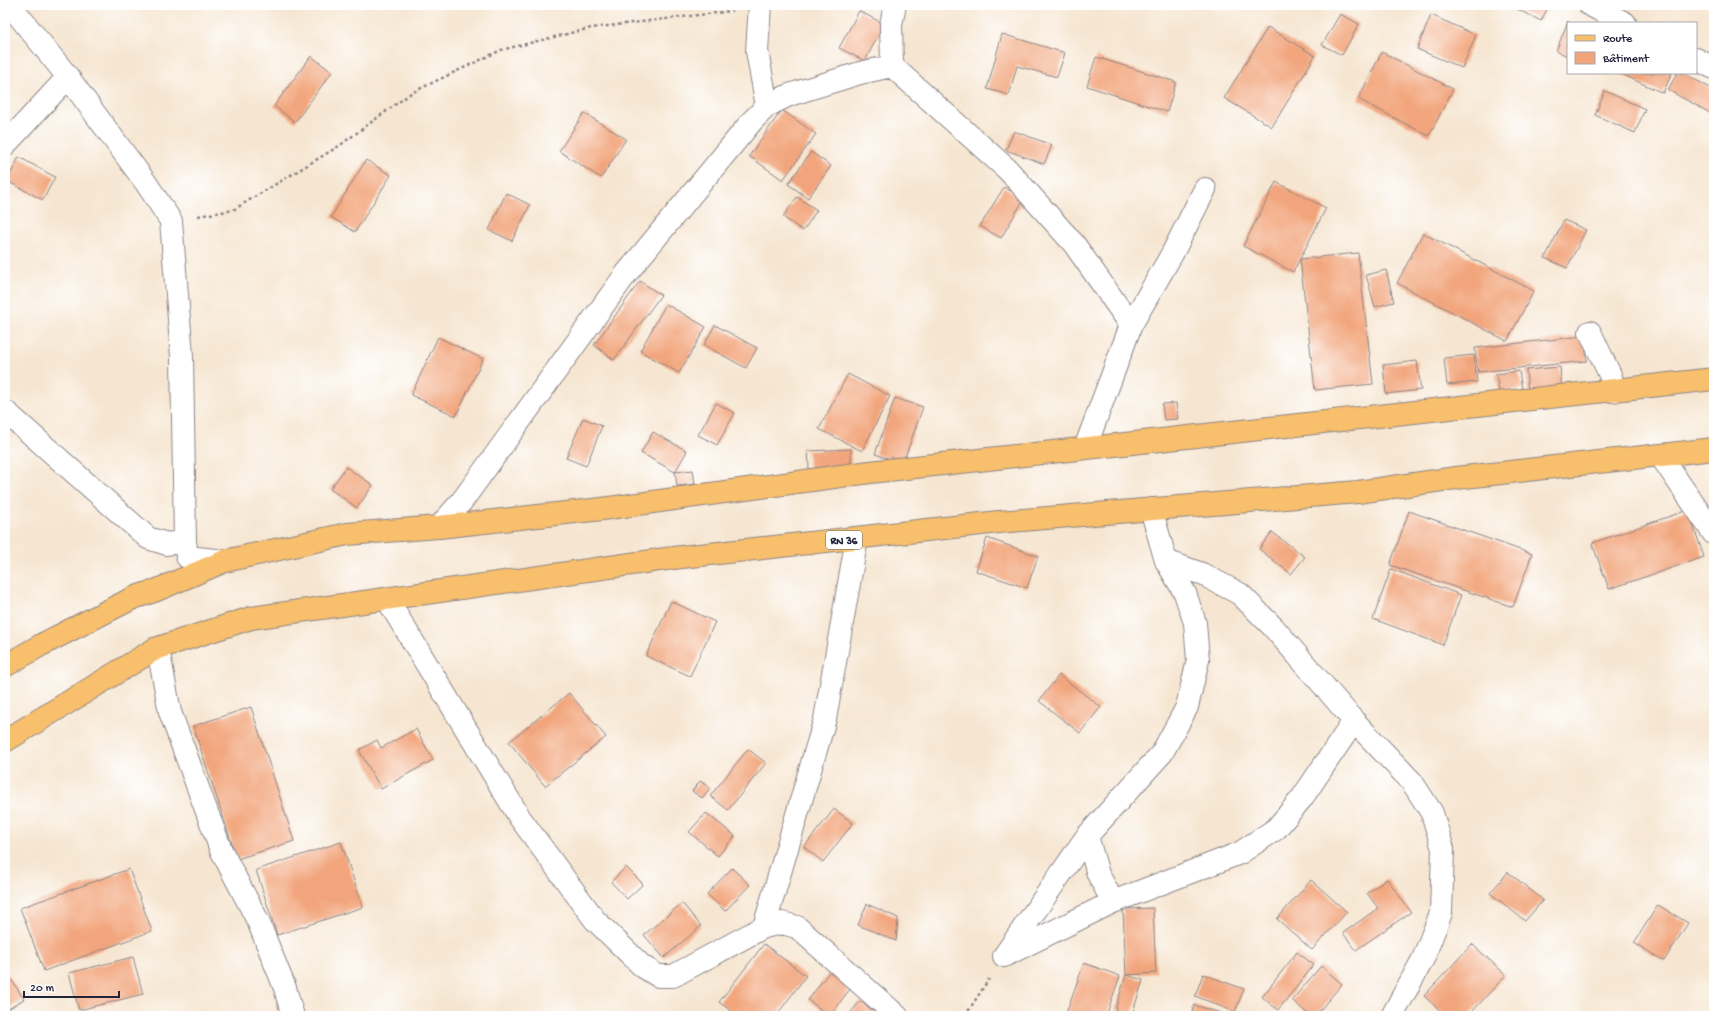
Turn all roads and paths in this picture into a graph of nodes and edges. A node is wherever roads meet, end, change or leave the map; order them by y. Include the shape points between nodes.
1 (10, 5) edge
2 (896, 5) edge
3 (1590, 5) edge
4 (759, 6) edge
5 (1623, 22) edge
6 (1697, 60) edge
7 (892, 66) junction
8 (1714, 68) edge
9 (68, 77) junction
10 (767, 106) junction
11 (5, 145) edge
12 (1205, 189) dead end
13 (171, 221) junction
14 (1131, 325) junction
15 (1590, 332) dead end
16 (1714, 379) edge
17 (1614, 391) junction
18 (5, 411) edge
19 (1085, 448) junction
20 (1714, 449) edge
21 (1660, 455) junction
22 (1151, 509) junction
23 (439, 527) junction
24 (1714, 534) edge
25 (858, 538) junction
26 (186, 549) junction
27 (1166, 560) junction
28 (225, 561) junction
29 (157, 590) junction
30 (387, 599) junction
31 (155, 649) junction
32 (5, 666) edge
33 (1354, 721) junction
34 (5, 741) edge
35 (1087, 836) junction
36 (1112, 902) junction
37 (764, 927) junction
38 (1004, 956) junction
39 (293, 1016) edge
40 (897, 1016) edge
41 (965, 1016) edge
42 (1392, 1016) edge

1 - 9 street
2 - 7 street via 891,25
3 - 5 street
4 - 10 street via 757,51
4 - 13 path via 591,28 501,50 411,93 338,146 233,210
6 - 8 street
7 - 10 street via 789,95
7 - 14 street via 1008,170 1074,244
9 - 11 street
9 - 13 street via 146,182
10 - 23 street via 626,274 462,501
12 - 14 street via 1172,254
13 - 26 street via 182,356
14 - 19 street
15 - 17 street via 1611,377
16 - 17 main road
17 - 19 main road
18 - 26 street via 148,538
19 - 23 main road via 870,472 602,509
20 - 21 main road, RN 36
21 - 22 main road, RN 36 via 1358,492
21 - 24 street
22 - 25 main road, RN 36 via 999,522
22 - 27 street
23 - 28 main road via 347,534
25 - 30 main road, RN 36 via 673,558
25 - 37 street via 825,719
26 - 28 street
26 - 29 street
27 - 33 street via 1202,574 1240,594
27 - 35 street via 1185,593 1195,623 1198,660 1187,706 1162,753
28 - 29 main road
29 - 32 main road via 133,598
30 - 31 main road, RN 36 via 251,618
30 - 37 street via 520,818 595,920 642,966 658,976 673,976
31 - 34 main road, RN 36
31 - 39 street via 160,659 175,727 222,850 258,921 285,988
33 - 36 street via 1302,798 1276,829 1240,853
33 - 42 street via 1412,782 1432,813 1443,849 1440,913 1423,959
35 - 36 street via 1098,874
35 - 38 street
36 - 38 street
37 - 40 street via 782,923 797,927
38 - 41 path

